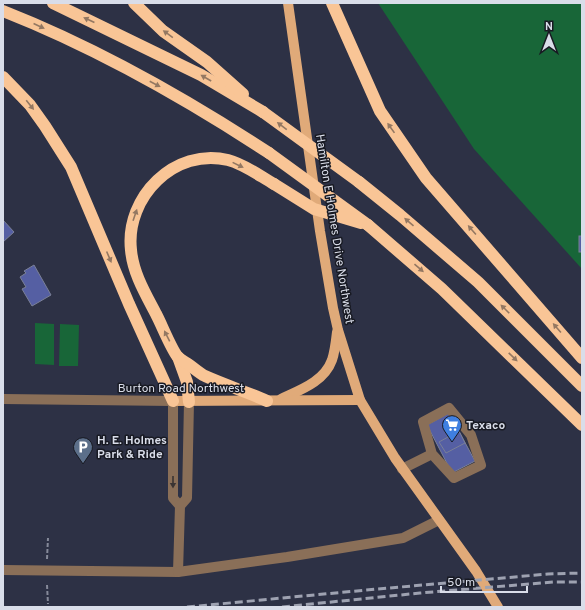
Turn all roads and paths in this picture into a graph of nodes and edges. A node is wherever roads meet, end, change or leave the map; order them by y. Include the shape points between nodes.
1 (53, 3) edge
2 (134, 3) edge
3 (288, 3) edge
4 (332, 3) edge
5 (3, 11) edge
6 (3, 77) edge
7 (263, 112) junction
8 (368, 225) junction
9 (338, 330) junction
10 (178, 356) junction
11 (582, 358) edge
12 (582, 386) edge
13 (3, 399) edge
14 (273, 400) junction
15 (360, 400) junction
16 (173, 401) junction
17 (189, 402) junction
18 (582, 425) edge
19 (432, 454) junction
20 (402, 469) junction
21 (180, 506) junction
22 (439, 520) junction
23 (48, 538) dead end
24 (47, 560) dead end
25 (3, 570) edge
26 (178, 572) junction
27 (47, 585) dead end
28 (48, 604) dead end
29 (498, 607) edge

7 -> 1 highway via 201,75
7 -> 2 highway via 207,62 164,31
3 - 9 main road, Hamilton E Holmes Drive Northwest via 320,231
11 -> 4 highway via 426,178 380,111
5 -> 8 highway, bridge via 36,24 193,104 269,153
6 -> 16 highway via 30,105 71,168
12 -> 7 highway, bridge via 478,282 400,215
10 -> 8 highway, bridge via 138,278 130,249 133,221 145,193 157,180 174,168 191,161 214,158 230,161 314,209
8 -> 18 highway via 442,289
9 - 14 main road via 332,361 316,382
9 - 15 main road, Hamilton E Holmes Drive Northwest
10 - 14 highway via 204,375
10 - 17 highway via 187,382
13 - 16 street, Burton Road Northwest
14 - 15 main road, Burton Road Northwest
14 - 17 main road, Burton Road Northwest
15 - 20 main road, Hamilton E Holmes Drive Northwest
16 - 17 main road, Burton Road Northwest
16 -> 21 street via 173,498
17 - 21 street via 187,498
19 - 19 street via 423,422 448,408 471,435 481,465 454,478
19 - 20 street
20 - 22 main road, Hamilton E Holmes Drive Northwest
21 - 26 street
22 - 26 street via 403,538
22 - 29 main road, Hamilton E Holmes Drive Northwest
23 - 24 path
25 - 26 street
27 - 28 path

